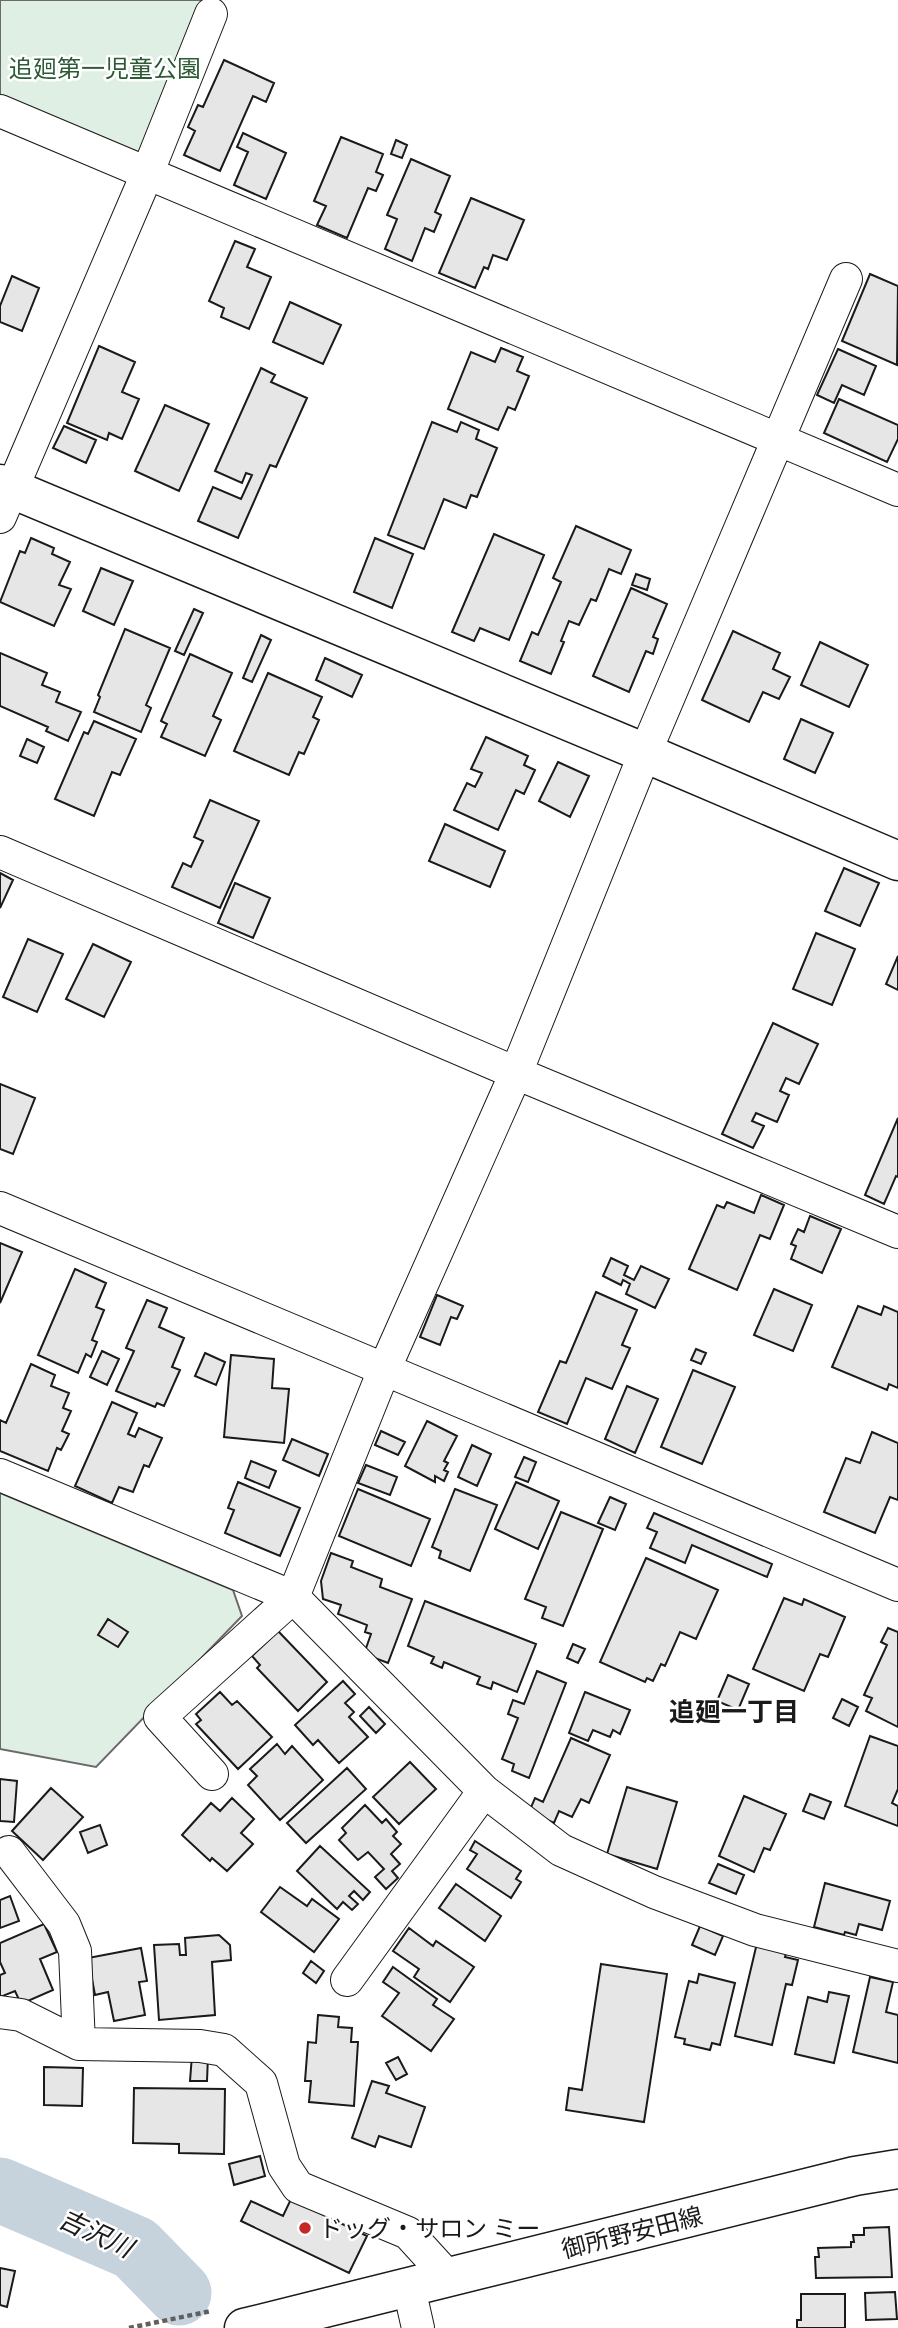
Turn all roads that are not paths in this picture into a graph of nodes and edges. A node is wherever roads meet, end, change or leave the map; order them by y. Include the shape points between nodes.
1 (211, 14) dead end
2 (0, 111) edge
3 (147, 174) junction
4 (846, 279) dead end
5 (778, 438) junction
6 (898, 489) edge
7 (4, 496) edge
8 (645, 753) junction
9 (0, 852) edge
10 (898, 861) edge
11 (516, 1073) junction
12 (0, 1208) edge
13 (898, 1232) edge
14 (384, 1370) junction
15 (0, 1475) edge
16 (898, 1585) edge
17 (293, 1597) junction
18 (212, 1774) dead end
19 (484, 1791) junction
20 (9, 1852) dead end
21 (895, 1956) edge
22 (347, 1980) dead end
23 (0, 2012) edge
24 (79, 2043) junction
25 (898, 2169) edge
26 (449, 2278) junction
27 (409, 2288) junction
28 (244, 2328) edge
29 (418, 2328) edge

1 - 3 street
2 - 3 street
3 - 5 street
3 - 7 street
4 - 5 street
5 - 6 street
5 - 8 street
7 - 8 street
8 - 10 street
8 - 11 street
9 - 11 street
11 - 13 street
11 - 14 street
12 - 14 street
14 - 16 street
14 - 17 street
15 - 17 street
17 - 18 street via 160,1717
17 - 19 street
19 - 21 street via 561,1850 654,1892 755,1930
19 - 22 street
20 - 24 street via 64,1924 75,1951
23 - 24 street via 21,2015
24 - 26 street via 224,2050 261,2083 284,2166 298,2188 408,2233
25 - 26 street, 御所野安田線
26 - 27 street, 御所野安田線
27 - 28 street, 御所野安田線
27 - 29 street

